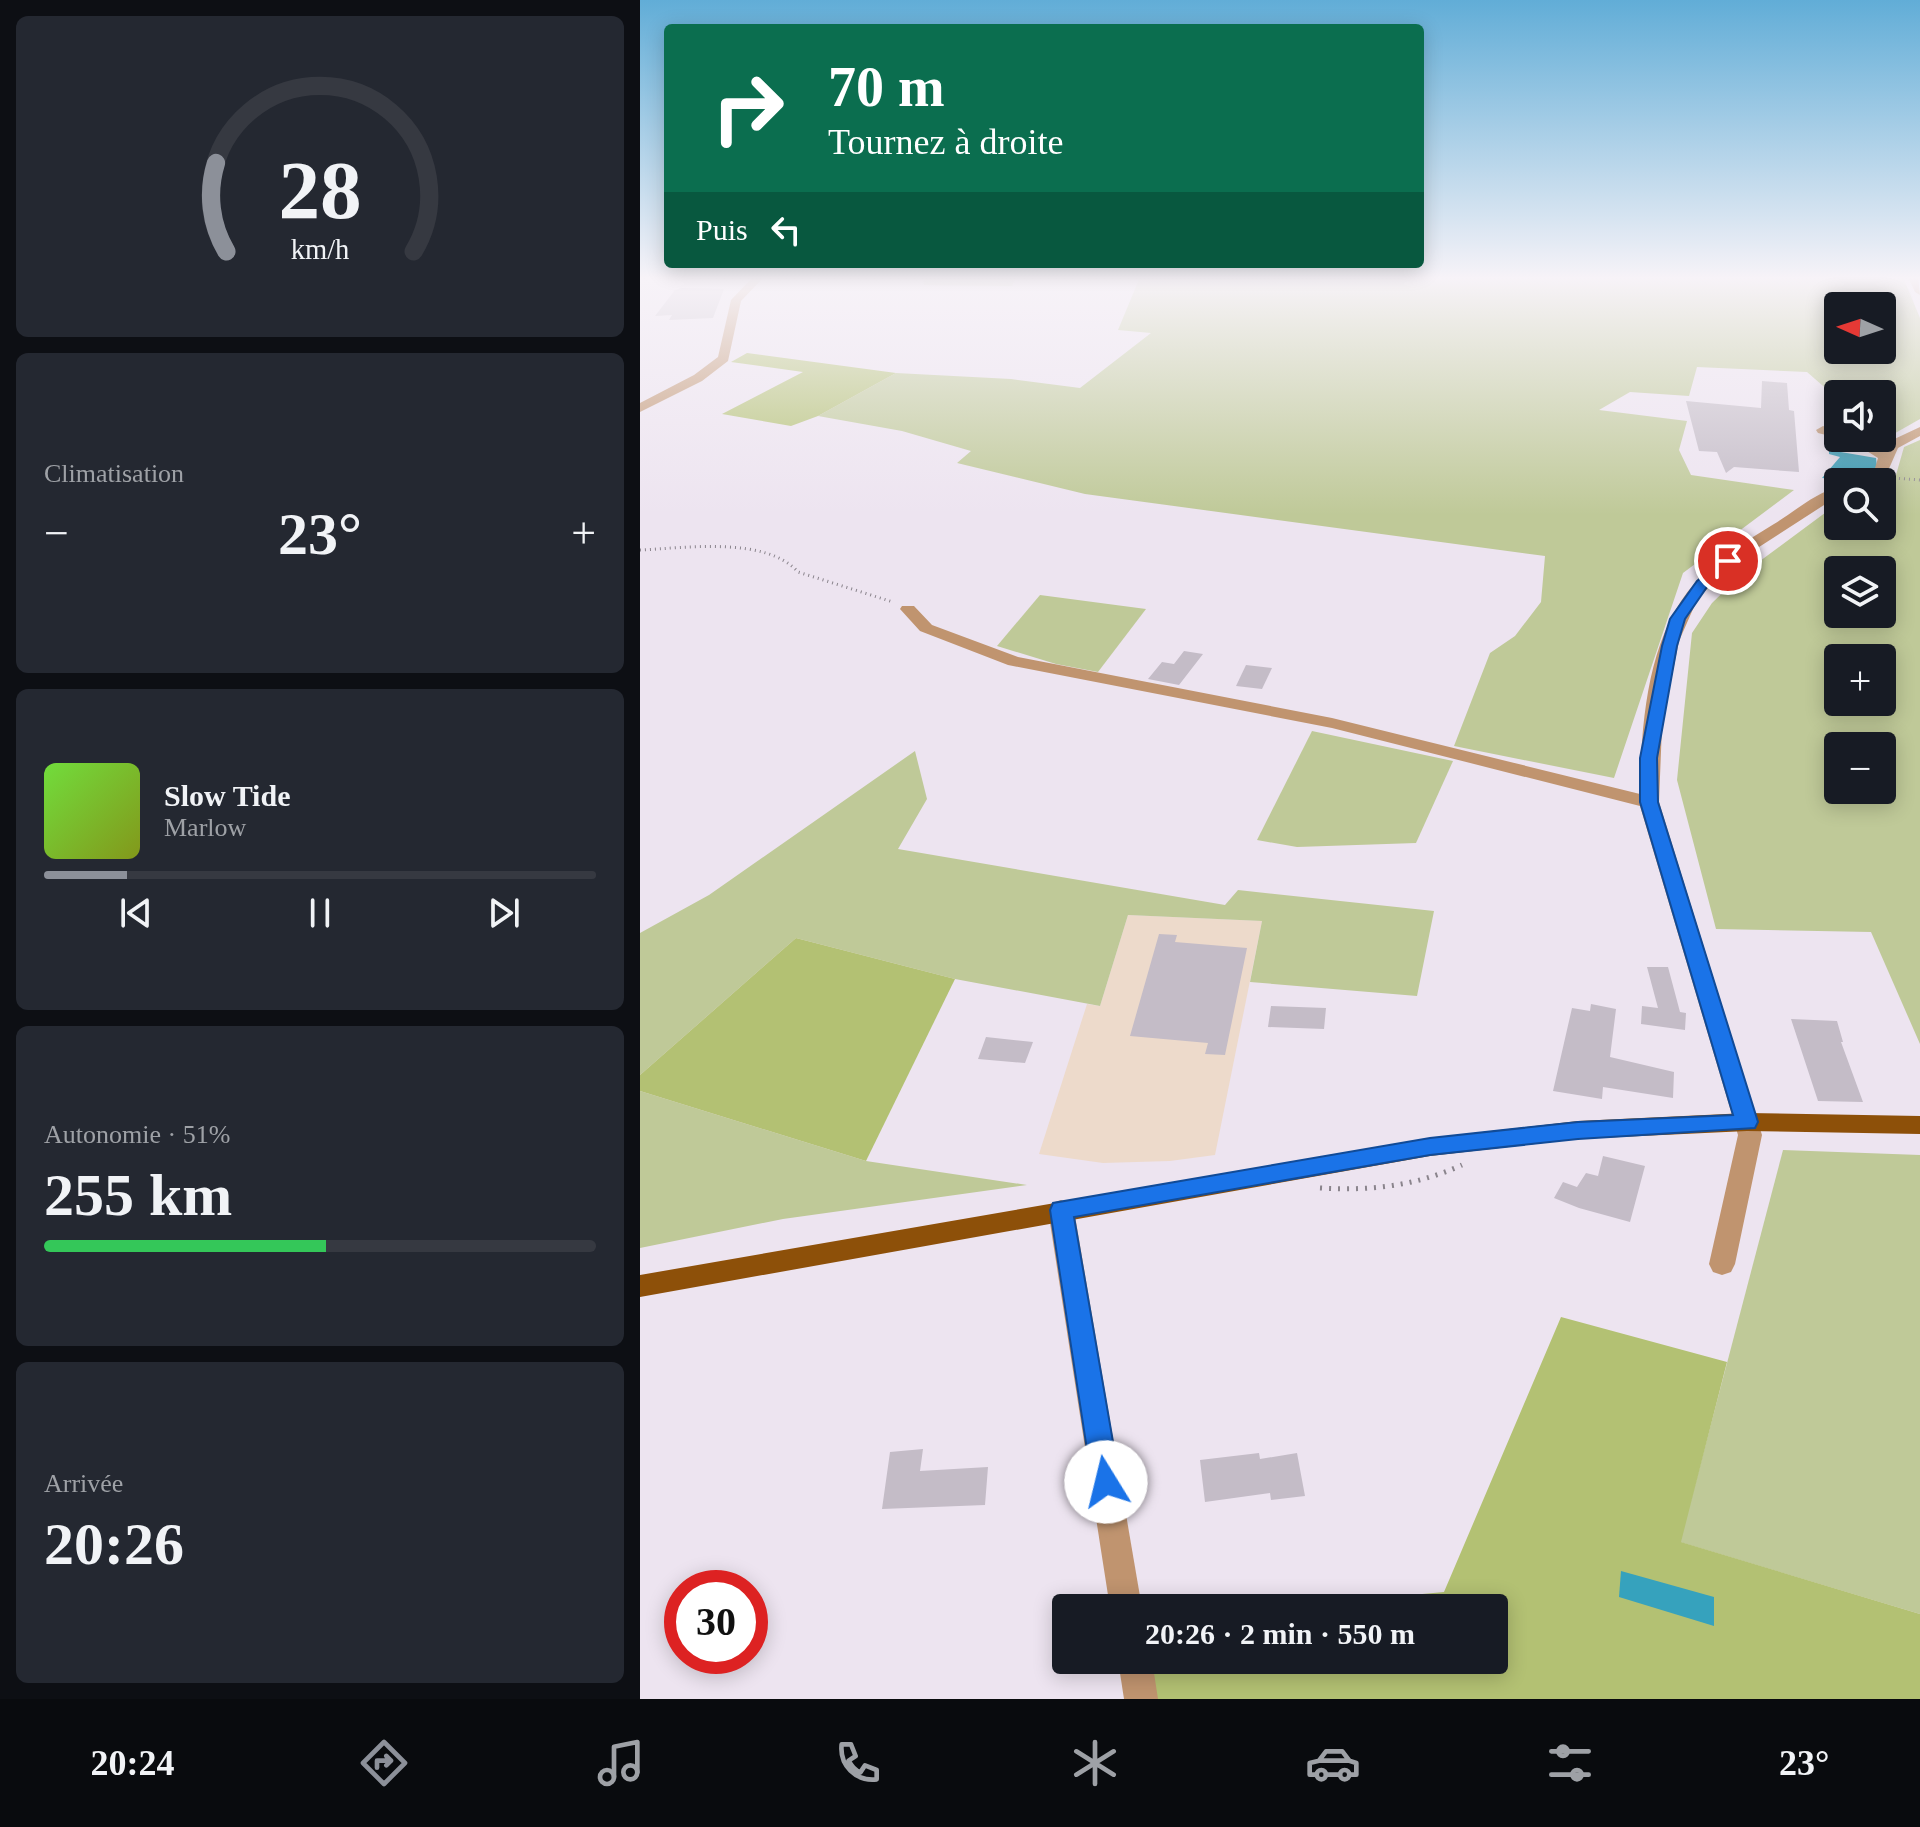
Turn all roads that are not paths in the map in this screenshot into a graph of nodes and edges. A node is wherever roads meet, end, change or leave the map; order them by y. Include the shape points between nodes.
1 (724, 356) edge
2 (640, 408) edge
3 (1920, 431) edge
4 (1878, 452) edge
5 (1885, 457) junction
6 (1879, 468) edge
7 (1824, 498) edge
8 (908, 609) road end
9 (1649, 802) junction
10 (1747, 1122) junction
11 (1920, 1125) edge
12 (1061, 1210) junction
13 (1722, 1264) dead end
14 (640, 1286) edge
15 (1124, 1594) edge
16 (1137, 1674) edge
17 (1141, 1699) edge

1 - 2 street via 698,378
3 - 5 street via 1893,445
4 - 5 street
5 - 6 street
7 - 9 street via 1715,570 1678,619 1648,758
8 - 9 street via 926,628 1014,661 1332,723
9 - 10 street
10 - 11 main road
10 - 12 main road via 1578,1130 1430,1147
10 - 13 street via 1750,1135
12 - 14 main road
12 - 15 street
16 - 17 street

